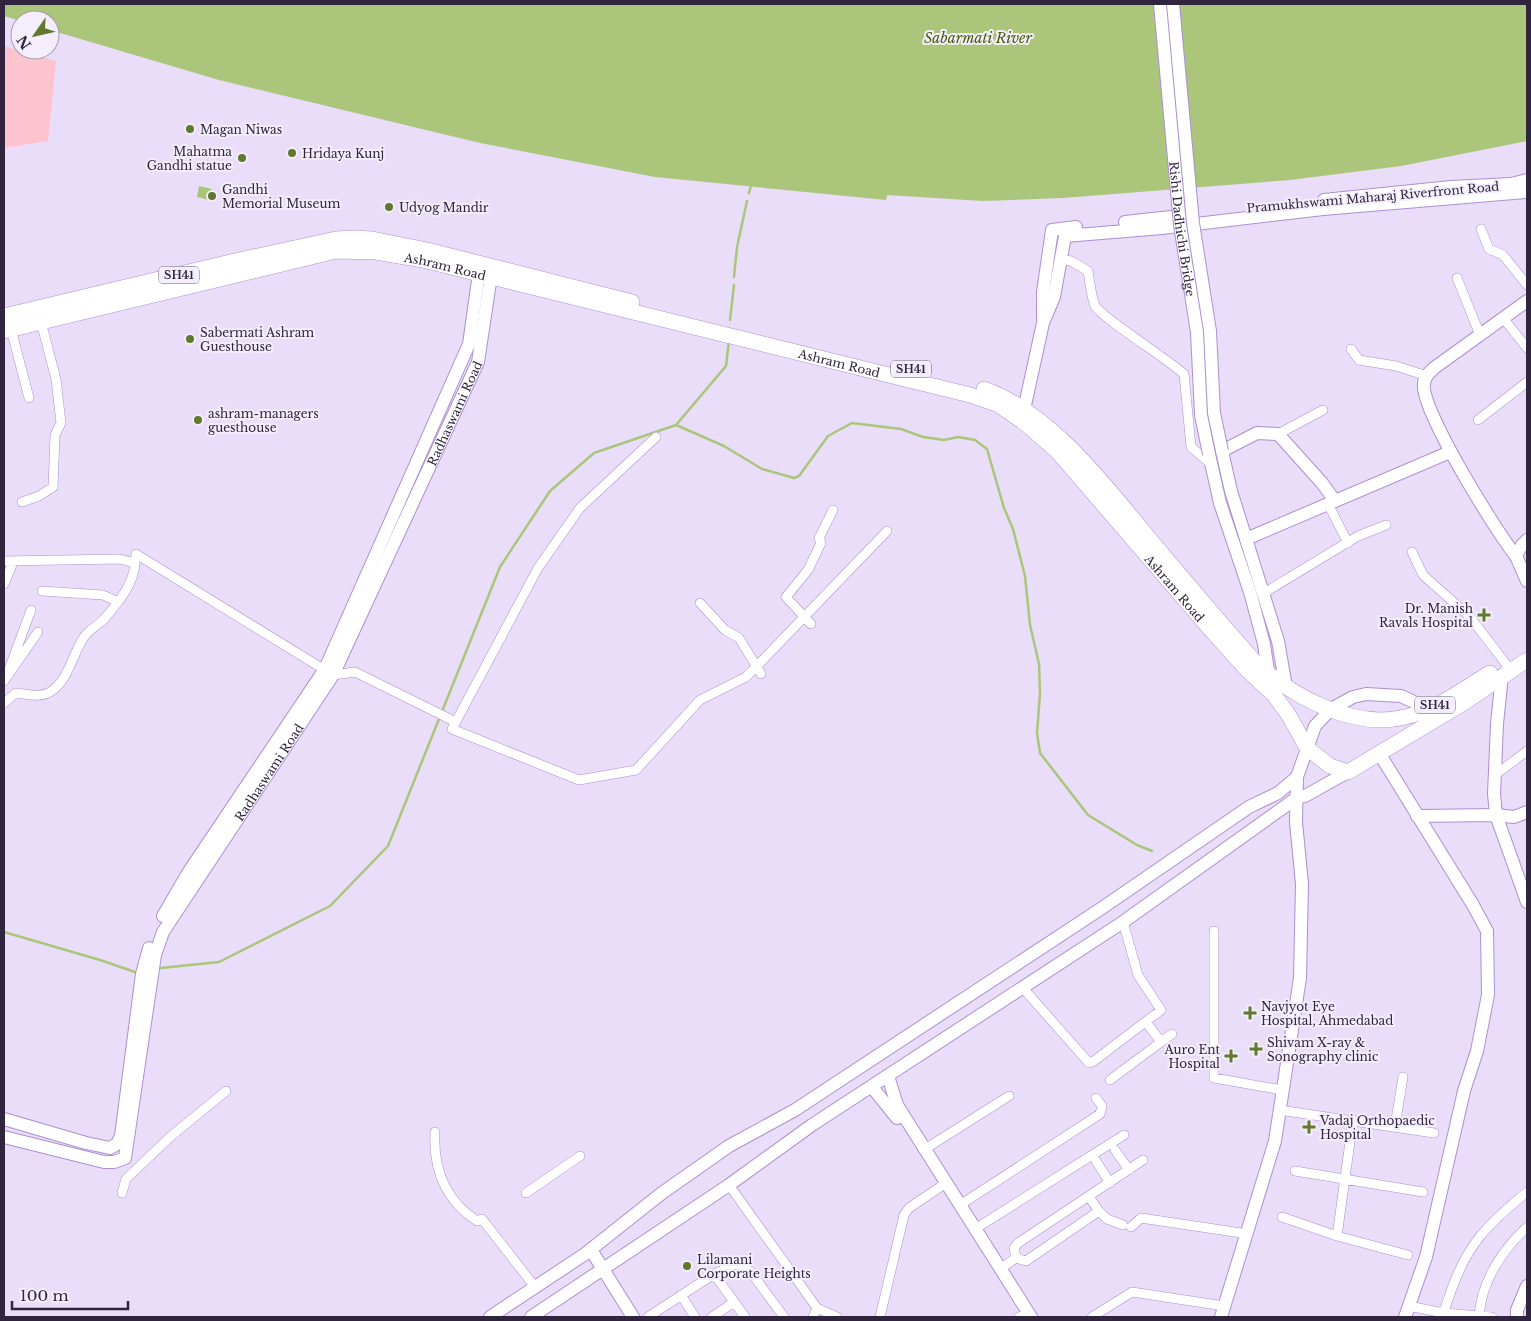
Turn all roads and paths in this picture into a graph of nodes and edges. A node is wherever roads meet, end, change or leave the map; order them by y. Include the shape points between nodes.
1 (1160, 4) edge
2 (1174, 4) edge
3 (1527, 180) edge
4 (1527, 192) edge
5 (1481, 229) dead end
6 (354, 244) junction
7 (1061, 259) junction
8 (486, 270) junction
9 (1457, 278) dead end
10 (1527, 285) edge
11 (1527, 301) edge
12 (1503, 318) junction
13 (41, 322) junction
14 (1043, 323) junction
15 (6, 326) edge
16 (1480, 335) junction
17 (1527, 348) edge
18 (1351, 349) dead end
19 (1427, 376) junction
20 (1527, 382) edge
21 (29, 398) dead end
22 (1323, 410) dead end
23 (1021, 414) junction
24 (1478, 420) dead end
25 (1278, 434) junction
26 (656, 437) dead end
27 (1222, 451) junction
28 (1450, 452) junction
29 (1210, 459) junction
30 (22, 502) dead end
31 (1331, 503) junction
32 (832, 510) dead end
33 (1386, 525) dead end
34 (887, 531) dead end
35 (1246, 539) junction
36 (1527, 540) edge
37 (1348, 543) junction
38 (1412, 552) dead end
39 (1516, 556) junction
40 (8, 562) edge
41 (135, 563) junction
42 (1527, 581) edge
43 (4, 584) edge
44 (42, 592) dead end
45 (1264, 593) junction
46 (116, 601) junction
47 (700, 603) dead end
48 (31, 610) dead end
49 (803, 616) junction
50 (811, 624) dead end
51 (38, 632) dead end
52 (1527, 650) edge
53 (1527, 660) edge
54 (1504, 669) junction
55 (759, 670) junction
56 (329, 672) junction
57 (1268, 675) junction
58 (6, 677) edge
59 (1280, 691) junction
60 (4, 703) edge
61 (1427, 708) junction
62 (1331, 709) junction
63 (456, 722) junction
64 (1307, 748) junction
65 (1527, 752) edge
66 (1379, 753) junction
67 (1348, 772) junction
68 (1495, 775) junction
69 (1296, 777) junction
70 (1301, 797) junction
71 (1527, 812) edge
72 (1496, 815) junction
73 (1417, 816) junction
74 (1526, 893) edge
75 (1123, 922) junction
76 (1214, 931) dead end
77 (147, 975) junction
78 (1022, 987) junction
79 (1146, 1022) junction
80 (1172, 1034) dead end
81 (1161, 1042) junction
82 (888, 1076) junction
83 (1403, 1077) dead end
84 (1110, 1080) dead end
85 (872, 1087) junction
86 (1282, 1090) junction
87 (226, 1091) dead end
88 (1009, 1096) dead end
89 (1096, 1098) dead end
90 (1286, 1111) junction
91 (4, 1118) edge
92 (1352, 1120) junction
93 (1395, 1126) junction
94 (435, 1132) dead end
95 (1434, 1133) dead end
96 (1124, 1135) dead end
97 (4, 1137) edge
98 (117, 1144) junction
99 (925, 1149) junction
100 (1115, 1150) dead end
101 (580, 1156) dead end
102 (125, 1158) junction
103 (1144, 1160) dead end
104 (1096, 1161) dead end
105 (1129, 1170) junction
106 (1295, 1171) dead end
107 (1345, 1179) junction
108 (1110, 1183) junction
109 (729, 1185) junction
110 (943, 1185) junction
111 (1423, 1192) dead end
112 (1527, 1192) edge
113 (122, 1193) dead end
114 (526, 1194) dead end
115 (1089, 1197) junction
116 (960, 1205) junction
117 (1099, 1211) junction
118 (1282, 1217) dead end
119 (1527, 1227) edge
120 (975, 1229) junction
121 (1248, 1234) junction
122 (1337, 1236) junction
123 (587, 1253) junction
124 (1408, 1255) dead end
125 (1016, 1258) junction
126 (1000, 1269) junction
127 (600, 1271) junction
128 (714, 1274) junction
129 (1527, 1286) edge
130 (535, 1287) junction
131 (681, 1296) junction
132 (734, 1302) junction
133 (817, 1308) junction
134 (1406, 1312) edge
135 (631, 1314) edge
136 (1224, 1314) edge
137 (1444, 1315) edge
138 (1479, 1316) edge
139 (490, 1317) edge
140 (531, 1317) edge
141 (648, 1317) edge
142 (695, 1317) edge
143 (712, 1317) edge
144 (745, 1317) edge
145 (784, 1317) edge
146 (813, 1317) edge
147 (837, 1317) edge
148 (880, 1317) edge
149 (1023, 1317) edge
150 (1092, 1317) edge
151 (1492, 1317) edge
152 (1517, 1317) edge

1 - 29 street, Rishi Dadhichi Bridge, bridge via 1180,225 1197,332 1201,415
2 - 27 street, Rishi Dadhichi Bridge, bridge via 1193,224 1209,322 1214,413
3 - 14 street, Pramukhswami Maharaj Riverfront Road via 1052,230 1043,292
4 - 7 street via 1065,236
5 - 10 street via 1489,249 1503,255
6 - 8 main road, Ashram Road
6 - 13 main road, Ashram Road
6 - 15 main road, Ashram Road / SH41 via 336,239 235,261
7 - 14 street via 1054,297
7 - 29 street via 1088,271 1096,306 1105,316 1184,374 1191,447
8 - 23 main road, Ashram Road via 970,395
8 - 56 street, Radhaswami Road via 478,362
9 - 16 street
11 - 12 street
12 - 16 street
12 - 17 street
13 - 15 main road, Ashram Road
13 - 30 street via 56,379 61,423 55,435 54,486
14 - 23 street
15 - 21 street
16 - 19 street
18 - 19 street via 1359,360 1396,366
19 - 28 street via 1424,395
20 - 24 street
22 - 25 street
23 - 57 main road, Ashram Road / SH41 via 1092,471
23 - 59 main road, Ashram Road via 1083,478 1247,670
25 - 27 street via 1257,433
25 - 31 street via 1322,483
26 - 63 street via 580,508 538,568
27 - 35 street, Rishi Dadhichi Bridge
28 - 31 street
28 - 39 street
29 - 57 street, Rishi Dadhichi Bridge via 1220,503 1264,644
31 - 35 street
31 - 37 street
32 - 49 street via 811,563 786,597
33 - 37 street
34 - 49 street
35 - 45 street, Rishi Dadhichi Bridge
36 - 39 street
37 - 45 street
38 - 54 street via 1423,575 1470,617
39 - 42 street
40 - 41 street via 120,559
40 - 43 street
41 - 46 street via 134,576
41 - 56 street via 136,554
44 - 46 street via 103,595
45 - 59 street, Rishi Dadhichi Bridge via 1278,641
46 - 60 street via 104,618 84,636 64,677 50,692 39,696 16,692
47 - 55 street via 725,630 740,638
48 - 58 street
49 - 50 street
49 - 55 street
51 - 58 street
52 - 54 main road, Ashram Road / SH41
53 - 54 main road, Ashram Road
54 - 61 main road, Ashram Road / SH41
54 - 66 main road, Ashram Road via 1465,702
54 - 68 street
55 - 63 street via 700,700 636,770 579,780 452,729
56 - 63 street via 355,672
56 - 77 street, Radhaswami Road via 188,873 154,932
57 - 59 main road, Ashram Road / SH41
59 - 62 main road, Ashram Road / SH41
59 - 64 main road, Ashram Road via 1288,714
61 - 62 main road, Ashram Road / SH41 via 1406,717 1381,720
61 - 62 street via 1401,696 1366,694
62 - 64 street via 1315,726
64 - 67 main road, Ashram Road via 1330,766
64 - 69 street
65 - 68 street
66 - 67 main road, Ashram Road
66 - 73 street
67 - 70 street
68 - 72 street
69 - 70 street
69 - 123 street via 1278,793 1249,807 811,1099 728,1146
70 - 75 street
70 - 86 street via 1296,822 1302,884 1300,978
70 - 90 street via 1309,884 1306,978
71 - 72 street via 1514,817
72 - 73 street
72 - 74 street
73 - 134 street via 1487,931 1488,995 1426,1257
75 - 78 street
75 - 79 street via 1138,975 1161,1007 1160,1012
76 - 86 street via 1214,1078
77 - 98 street, Radhaswami Road
77 - 102 street, Radhaswami Road via 130,1141
78 - 79 street via 1089,1063
78 - 82 street
79 - 81 street
80 - 81 street
81 - 84 street
82 - 85 street
82 - 99 street via 897,1105
83 - 93 street
85 - 109 street via 812,1125
85 - 110 street
86 - 121 street via 1275,1141
87 - 113 street via 126,1179
88 - 99 street
89 - 116 street via 1102,1106 1100,1114
90 - 92 street
90 - 136 street via 1281,1142
91 - 98 street via 86,1143 110,1148
92 - 93 street
92 - 107 street
93 - 95 street
94 - 130 street via 439,1178 466,1214 482,1219
96 - 120 street
97 - 102 street via 104,1162
98 - 102 street
99 - 110 street
100 - 105 street
101 - 114 street
103 - 105 street
104 - 108 street
105 - 108 street
106 - 107 street
107 - 111 street
107 - 122 street
108 - 115 street
109 - 127 street
109 - 133 street
110 - 116 street
110 - 148 street via 904,1215
110 - 149 street
112 - 137 street via 1491,1223 1472,1245 1460,1266
115 - 117 street
115 - 125 street via 1018,1243 1014,1248
116 - 120 street
117 - 121 street via 1107,1219 1127,1226 1141,1218
117 - 125 street via 1026,1261
118 - 122 street
119 - 138 street via 1500,1257 1488,1280
120 - 126 street
121 - 136 street
122 - 124 street
123 - 127 street
123 - 130 street
125 - 126 street
126 - 149 street
127 - 135 street
127 - 140 street
128 - 131 street
128 - 132 street
128 - 145 street via 729,1265 741,1265 750,1271
129 - 152 street
130 - 139 street
131 - 141 street
131 - 142 street
132 - 143 street
132 - 144 street
133 - 146 street
133 - 147 street
134 - 137 street
136 - 150 street via 1132,1292
137 - 138 street
138 - 151 street

